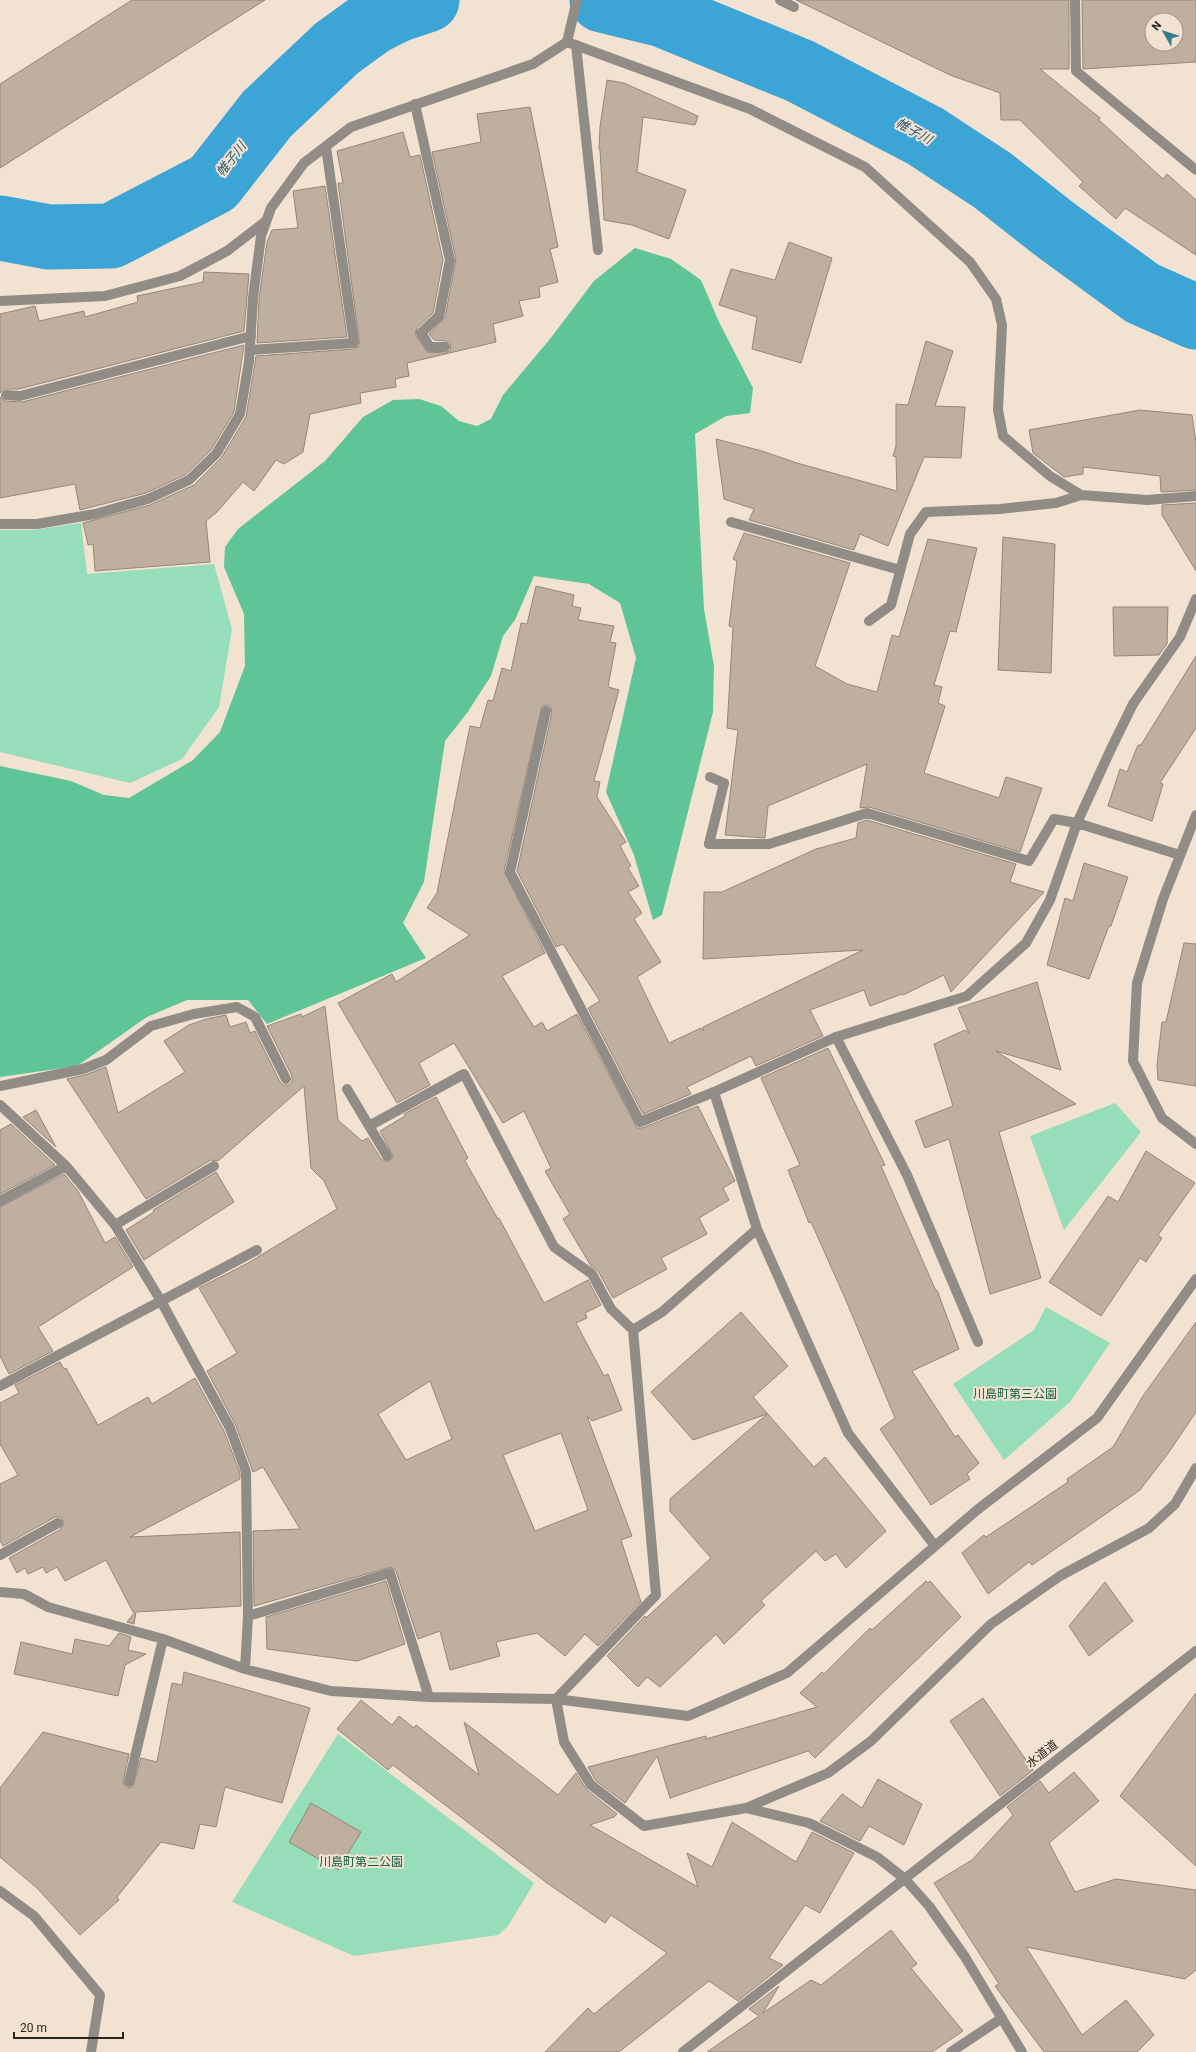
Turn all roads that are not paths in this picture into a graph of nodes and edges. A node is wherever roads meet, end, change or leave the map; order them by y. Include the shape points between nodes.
1 (577, 0) edge
2 (780, 0) edge
3 (1075, 0) edge
4 (794, 7) dead end
5 (571, 44) junction
6 (415, 104) junction
7 (326, 147) junction
8 (1196, 170) edge
9 (266, 221) junction
10 (598, 250) dead end
11 (0, 301) edge
12 (251, 336) junction
13 (445, 346) dead end
14 (250, 350) junction
15 (6, 395) dead end
16 (1081, 494) junction
17 (1196, 496) edge
18 (731, 522) dead end
19 (0, 524) edge
20 (900, 570) junction
21 (1196, 599) edge
22 (869, 621) dead end
23 (546, 711) dead end
24 (710, 777) dead end
25 (1196, 815) edge
26 (1077, 823) junction
27 (1180, 855) junction
28 (836, 1037) junction
29 (286, 1079) dead end
30 (0, 1086) edge
31 (347, 1089) dead end
32 (714, 1092) junction
33 (0, 1105) edge
34 (369, 1126) junction
35 (1196, 1144) edge
36 (387, 1156) dead end
37 (66, 1166) junction
38 (214, 1166) dead end
39 (0, 1200) edge
40 (115, 1225) junction
41 (757, 1229) junction
42 (257, 1250) dead end
43 (1196, 1279) edge
44 (161, 1301) junction
45 (633, 1330) junction
46 (978, 1342) dead end
47 (0, 1386) edge
48 (1196, 1468) edge
49 (58, 1524) dead end
50 (935, 1546) junction
51 (0, 1555) edge
52 (0, 1592) edge
53 (248, 1616) junction
54 (163, 1639) junction
55 (1196, 1651) edge
56 (245, 1669) junction
57 (429, 1696) junction
58 (556, 1699) junction
59 (129, 1782) dead end
60 (746, 1808) junction
61 (905, 1879) junction
62 (0, 1892) edge
63 (1002, 2018) junction
64 (91, 2052) edge
65 (683, 2052) edge
66 (951, 2052) edge
67 (1022, 2052) edge

1 - 5 street
2 - 4 street
3 - 8 street via 1076,71
5 - 6 street via 533,64
5 - 10 street
5 - 16 street via 750,109 865,167 970,262 983,278 996,299 1002,325 998,410 1003,436 1050,476
6 - 7 street via 351,127
6 - 13 street via 450,260 439,316 421,333 430,347
7 - 9 street via 304,163 271,208
7 - 14 street via 354,343
9 - 11 street via 227,251 180,276 105,296
9 - 12 street via 261,236
12 - 14 street
12 - 15 street via 20,396
14 - 19 street via 240,414 216,454 188,480 148,499 95,514 36,524
16 - 17 street via 1147,500
16 - 20 street via 1056,504 926,512 910,534
18 - 20 street
20 - 22 street via 891,605
21 - 26 street via 1180,637 1133,704
23 - 32 street via 510,872 640,1122
24 - 26 street via 724,783 709,844 769,844 867,812 1029,861 1054,819
25 - 27 street
26 - 27 street
26 - 28 street via 1050,900 1026,943 966,996
27 - 35 street via 1163,899 1137,983 1133,1061 1162,1118
28 - 32 street
28 - 46 street via 907,1175
29 - 30 street via 255,1017 237,1007 194,1014 151,1026 106,1060 83,1069
31 - 34 street
32 - 41 street
33 - 37 street
34 - 36 street
34 - 45 street via 464,1074 554,1247 592,1274 611,1309
37 - 39 street
37 - 40 street
38 - 40 street
40 - 44 street
41 - 45 street via 662,1312
41 - 50 street via 848,1433
42 - 44 street
43 - 50 street via 1097,1418 977,1510
44 - 47 street
44 - 53 street via 230,1428 246,1472
45 - 58 street via 656,1595
48 - 60 street via 1175,1504 1149,1528 1060,1576 991,1624 871,1741 828,1773
49 - 51 street
50 - 58 street via 787,1673 688,1716
52 - 54 street via 24,1594 48,1607
53 - 56 street
53 - 57 street via 390,1573
54 - 56 street
54 - 59 street
55 - 61 street, 水道道
56 - 57 street via 331,1691
57 - 58 street
58 - 60 street via 564,1742 591,1785 644,1826
60 - 61 street via 808,1823 877,1857
61 - 63 street via 929,1906
61 - 65 street, 水道道
62 - 64 street via 34,1916 100,1995
63 - 66 street
63 - 67 street

